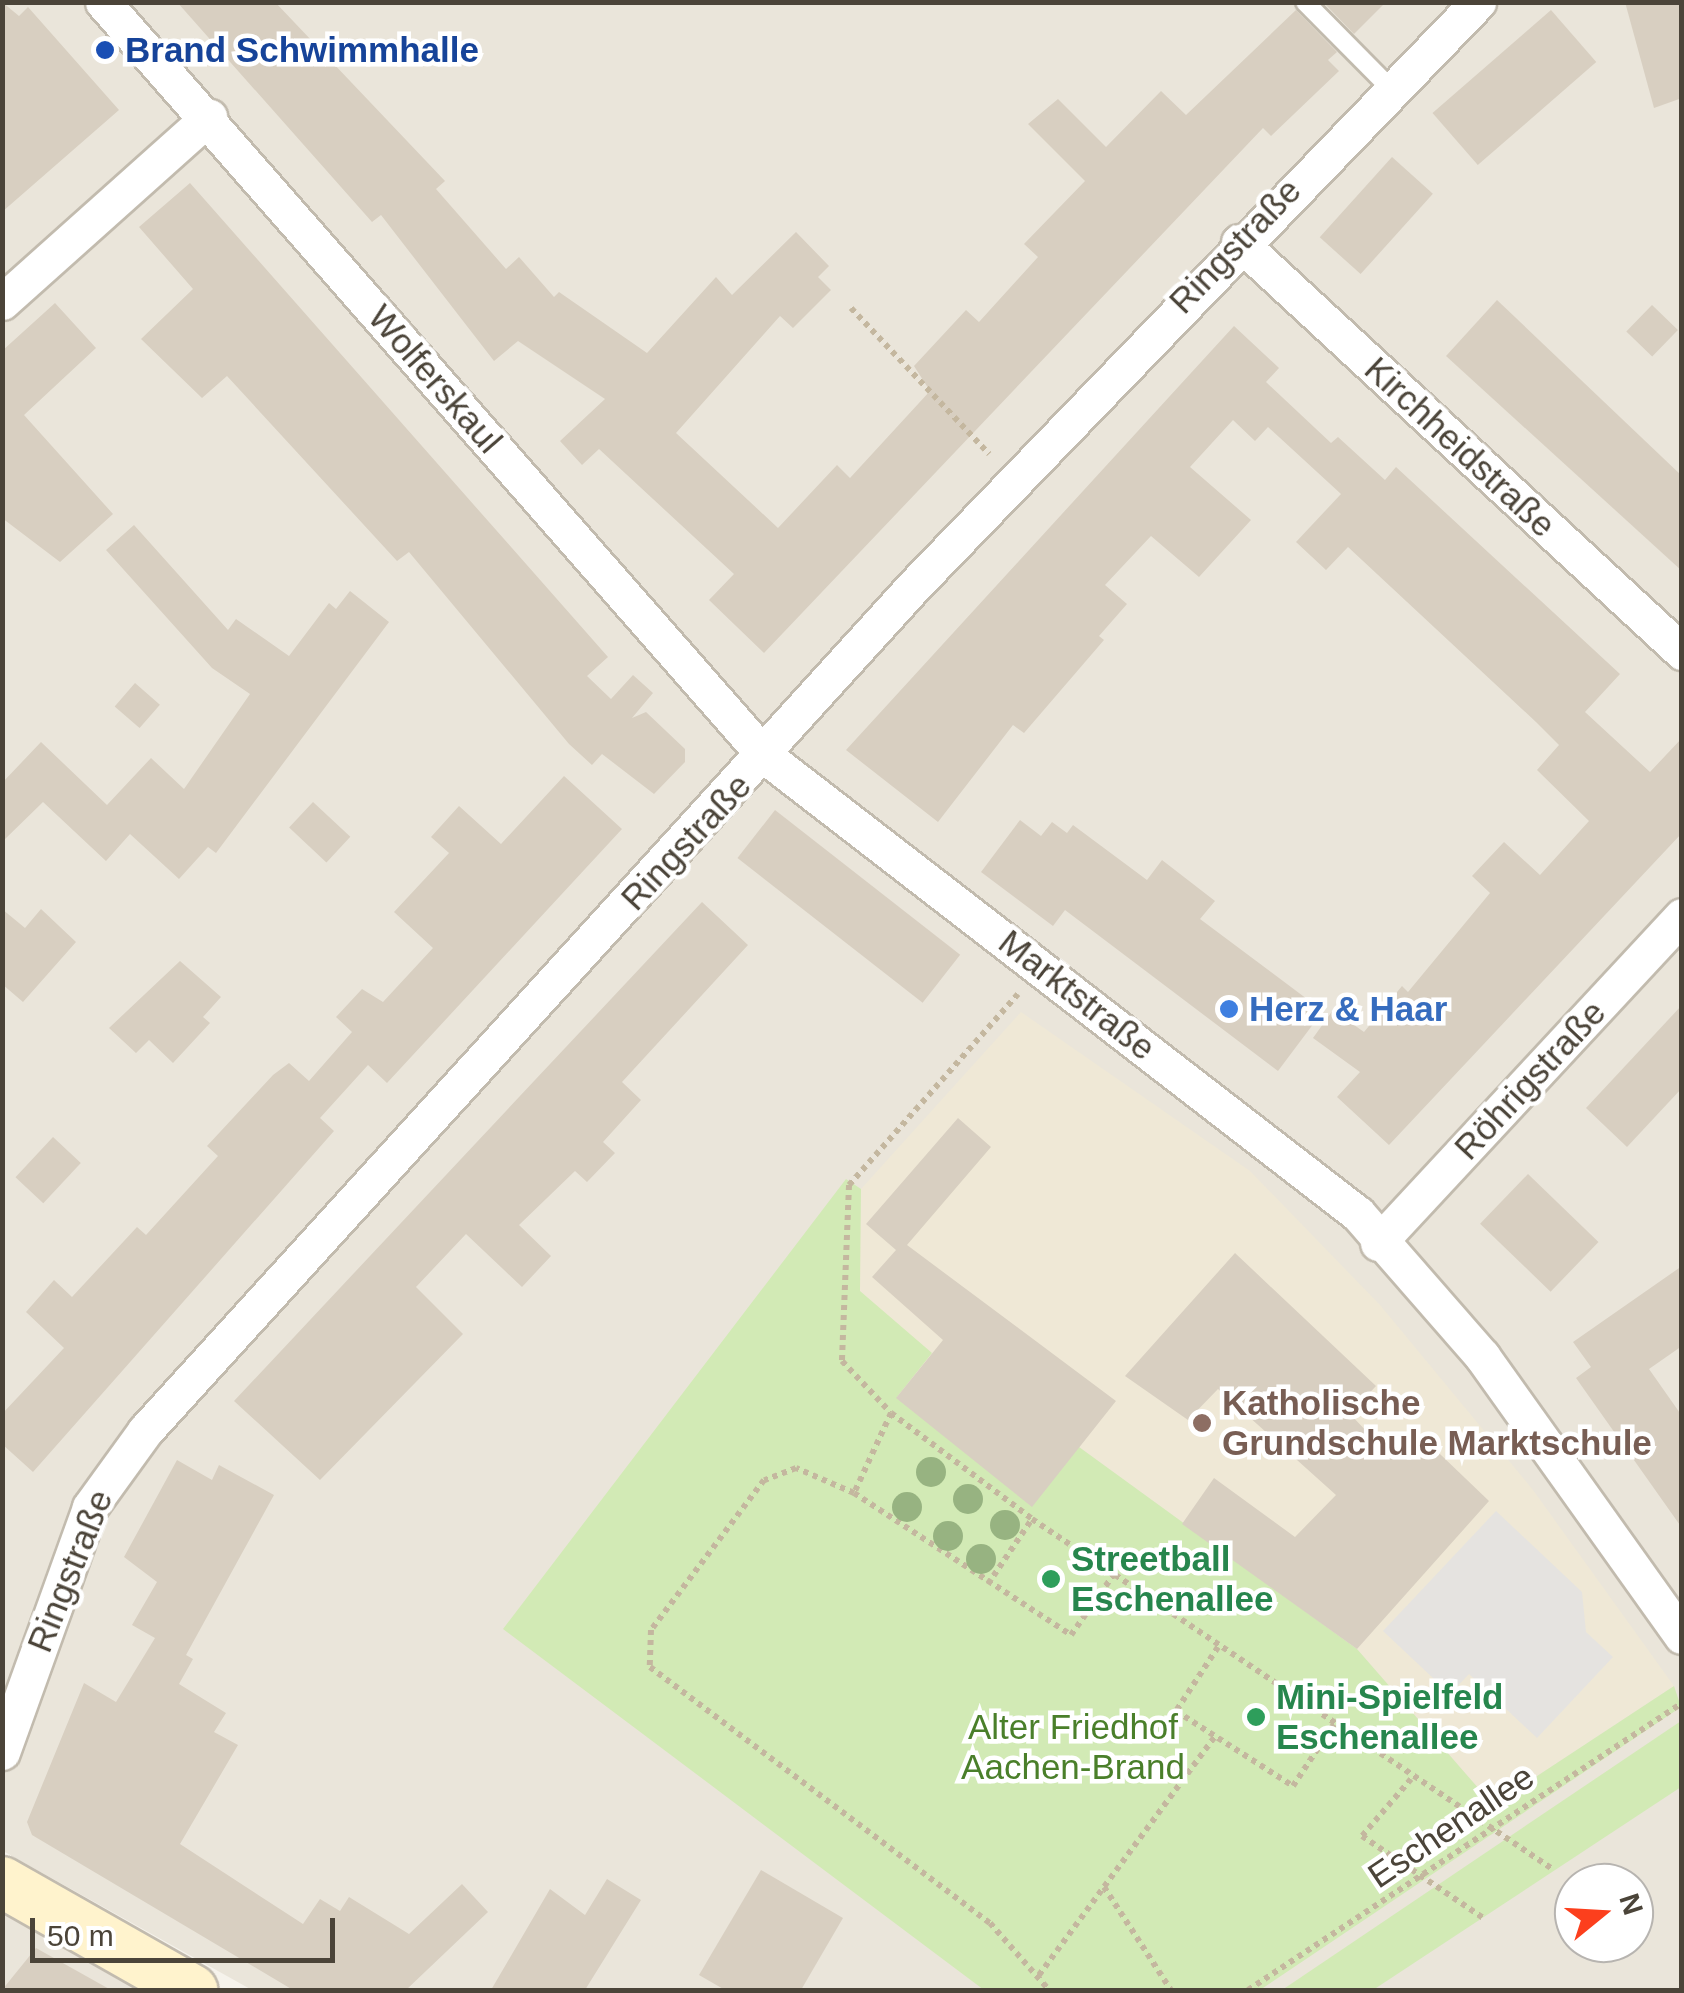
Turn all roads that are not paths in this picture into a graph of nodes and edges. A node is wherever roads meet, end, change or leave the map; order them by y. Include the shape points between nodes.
1 (104, 2) edge
2 (1304, 2) edge
3 (1478, 2) edge
4 (1388, 86) junction
5 (209, 117) junction
6 (1239, 242) junction
7 (2, 302) edge
8 (1682, 652) edge
9 (765, 756) junction
10 (1682, 916) edge
11 (1378, 1243) junction
12 (1682, 1636) edge
13 (2, 1752) edge
14 (2, 1882) edge
15 (192, 1990) edge

1 - 5 street, Wolferskaul
2 - 4 lane
3 - 4 street, Ringstraße
4 - 6 street, Ringstraße
5 - 7 street
5 - 9 street, Wolferskaul
6 - 8 street, Kirchheidstraße
6 - 9 street, Ringstraße
9 - 11 street, Marktstraße via 1317,1174
9 - 13 street, Ringstraße via 110,1474 63,1569
10 - 11 street, Röhrigstraße
11 - 12 street, Marktstraße via 1482,1356
14 - 15 street

